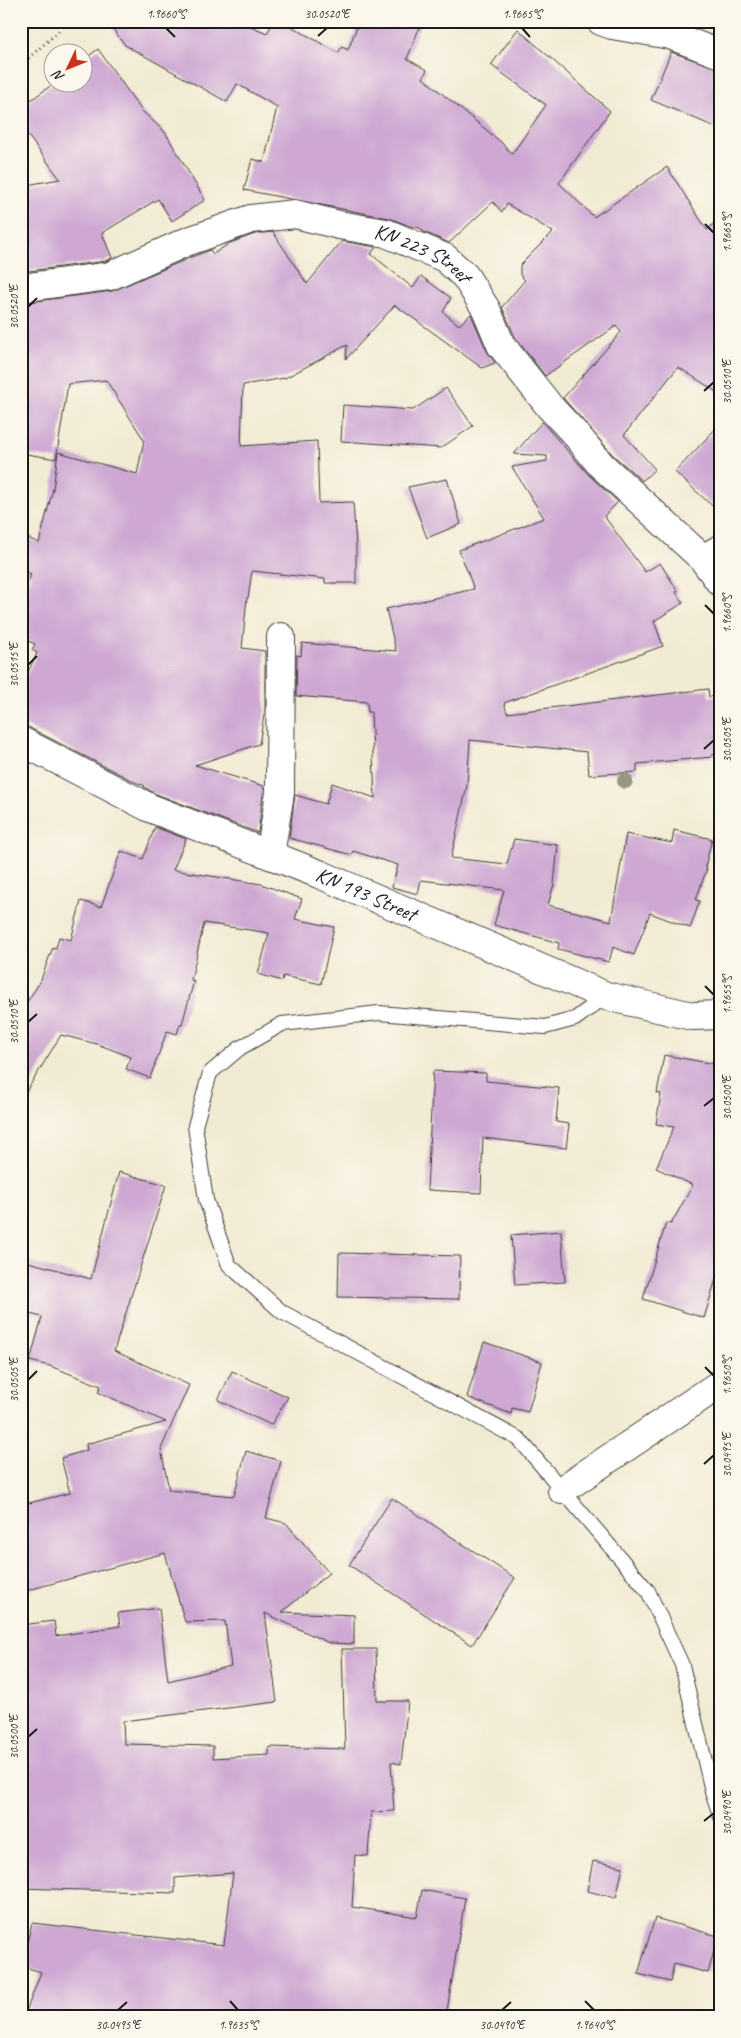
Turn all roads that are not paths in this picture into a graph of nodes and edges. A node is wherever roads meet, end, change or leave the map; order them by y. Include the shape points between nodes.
1 (601, 21) edge
2 (720, 54) edge
3 (21, 288) edge
4 (711, 554) edge
5 (720, 582) edge
6 (281, 637) dead end
7 (22, 743) edge
8 (270, 855) junction
9 (606, 996) junction
10 (720, 1015) edge
11 (720, 1384) edge
12 (562, 1490) junction
13 (720, 1815) edge

1 - 2 street via 670,35
3 - 4 street, KN 223 Street via 110,276 194,239 251,219 295,214 386,233 444,258 465,276 486,309 501,345 601,465
4 - 5 street, KN 223 Street
6 - 8 street via 280,792
7 - 8 street, KN 193 Street via 150,808
8 - 9 street, KN 193 Street
9 - 10 street, KN 193 Street via 692,1016
9 - 12 lane via 575,1019 546,1027 379,1013 282,1024 240,1048 210,1072 195,1126 206,1200 229,1265 282,1312 519,1439
11 - 12 street
12 - 13 lane via 648,1591 682,1665

